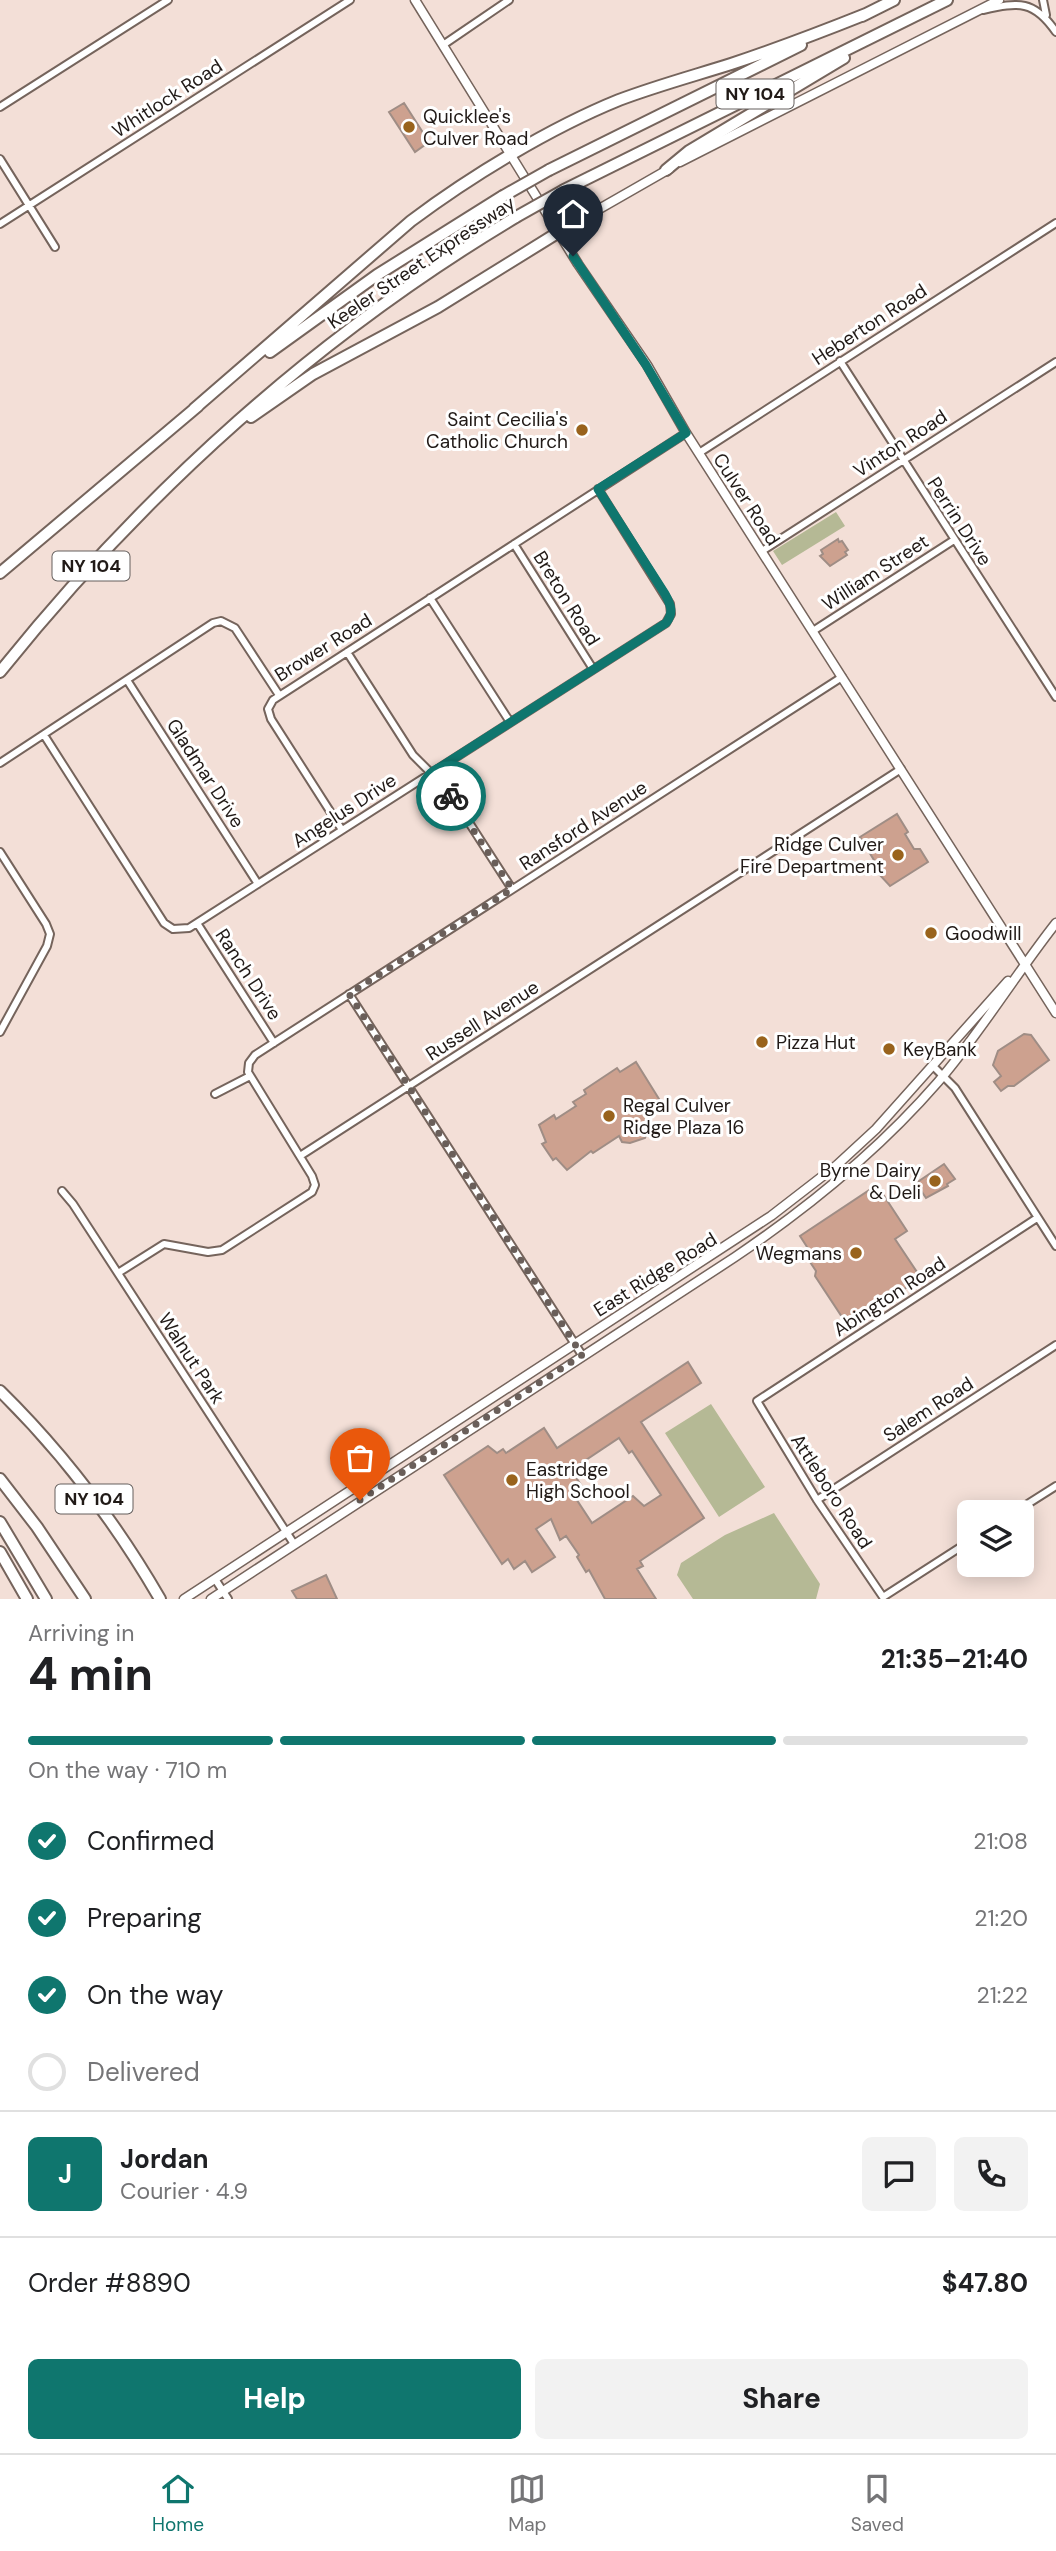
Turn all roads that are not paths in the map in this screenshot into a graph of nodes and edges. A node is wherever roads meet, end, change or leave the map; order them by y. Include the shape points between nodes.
1 (168, 0) edge
2 (350, 0) edge
3 (415, 0) edge
4 (509, 0) edge
5 (894, 0) edge
6 (947, 0) edge
7 (999, 0) edge
8 (1043, 0) edge
9 (933, 7) junction
10 (974, 12) junction
11 (866, 14) junction
12 (1047, 17) junction
13 (1056, 32) edge
14 (443, 45) junction
15 (0, 107) edge
16 (511, 156) junction
17 (0, 159) edge
18 (666, 170) junction
19 (29, 205) junction
20 (1056, 223) edge
21 (0, 224) edge
22 (559, 232) junction
23 (55, 247) dead end
24 (840, 361) junction
25 (1056, 362) edge
26 (194, 409) junction
27 (686, 433) junction
28 (699, 453) junction
29 (902, 460) junction
30 (188, 467) junction
31 (598, 489) junction
32 (954, 540) junction
33 (514, 544) junction
34 (762, 551) junction
35 (0, 573) edge
36 (430, 598) junction
37 (813, 631) junction
38 (347, 652) junction
39 (593, 668) junction
40 (0, 672) edge
41 (842, 677) junction
42 (127, 680) junction
43 (279, 695) junction
44 (1056, 697) edge
45 (510, 722) junction
46 (44, 735) junction
47 (0, 763) edge
48 (901, 769) junction
49 (431, 773) junction
50 (342, 830) junction
51 (0, 852) edge
52 (7, 864) junction
53 (0, 869) edge
54 (258, 884) junction
55 (512, 889) junction
56 (197, 923) junction
57 (1056, 923) edge
58 (1024, 963) junction
59 (349, 994) junction
60 (1056, 1013) edge
61 (0, 1032) edge
62 (274, 1043) junction
63 (933, 1066) junction
64 (250, 1076) junction
65 (944, 1076) junction
66 (408, 1087) junction
67 (215, 1094) dead end
68 (300, 1156) junction
69 (62, 1191) dead end
70 (1038, 1218) junction
71 (1056, 1247) edge
72 (118, 1273) junction
73 (575, 1344) junction
74 (1056, 1345) edge
75 (582, 1355) junction
76 (0, 1391) edge
77 (757, 1401) joint
78 (0, 1479) edge
79 (1056, 1486) edge
80 (817, 1500) junction
81 (1034, 1500) edge
82 (0, 1522) edge
83 (286, 1532) junction
84 (294, 1544) junction
85 (957, 1549) edge
86 (0, 1552) edge
87 (215, 1579) junction
88 (225, 1595) edge
89 (27, 1599) edge
90 (46, 1599) edge
91 (85, 1599) edge
92 (160, 1599) edge
93 (185, 1599) edge
94 (211, 1599) edge

1 - 15 street
2 - 19 street, Whitlock Road
3 - 14 main road, Culver Road
4 - 14 street
5 - 11 highway, Keeler Street Expressway / NY 104
6 - 9 highway, Keeler Street Expressway / NY 104
7 - 10 main road
8 - 12 street
9 - 18 highway via 689,151
9 - 30 highway, Keeler Street Expressway / NY 104, bridge via 516,217 340,336 266,395
10 - 12 street via 1025,4
10 - 18 main road
11 - 16 highway via 618,101
11 - 26 highway, Keeler Street Expressway / NY 104, bridge via 503,196 366,282
12 - 13 street
14 - 16 main road, Culver Road
16 - 22 main road, Culver Road
16 - 26 highway via 411,220
17 - 19 street
18 - 22 main road
19 - 21 street, Whitlock Road
19 - 23 street
20 - 24 street, Heberton Road
22 - 27 main road, Culver Road
22 - 30 highway via 438,307 303,380
24 - 28 street, Heberton Road
24 - 29 street, Perrin Drive
25 - 29 street, Vinton Road
26 - 35 highway, Keeler Street Expressway / NY 104
27 - 28 main road, Culver Road
27 - 31 street, Brower Road
28 - 34 main road, Culver Road
29 - 32 street, Perrin Drive
29 - 34 street, Vinton Road
30 - 40 highway, Keeler Street Expressway / NY 104 via 93,563
31 - 33 street, Brower Road
31 - 39 street, Angelus Drive via 671,610 666,623
32 - 37 street, William Street
32 - 44 street, Perrin Drive
33 - 36 street, Brower Road
33 - 39 street, Breton Road
34 - 37 main road, Culver Road
36 - 38 street, Brower Road
36 - 45 street
37 - 41 main road, Culver Road
38 - 43 street, Brower Road
38 - 49 street via 414,755
39 - 45 street, Angelus Drive
41 - 48 main road, Culver Road
41 - 55 street, Ransford Avenue
42 - 43 street, Brower Road via 221,621 235,628
42 - 46 street, Brower Road
42 - 54 street, Gladmar Drive
43 - 50 street via 270,704 271,719
45 - 49 street, Angelus Drive
46 - 47 street, Brower Road
46 - 56 street via 164,923 178,930
48 - 58 main road, Culver Road
48 - 66 street, Russell Avenue
49 - 50 street, Angelus Drive
49 - 55 street via 448,790
50 - 54 street, Angelus Drive
51 - 52 street
52 - 53 street
52 - 61 street via 50,934
54 - 56 street, Angelus Drive
55 - 59 street, Ransford Avenue
56 - 62 street, Ranch Drive
57 - 58 main road, East Ridge Road
58 - 60 main road, Culver Road
58 - 63 main road, East Ridge Road
58 - 65 main road, East Ridge Road
59 - 62 street, Ransford Avenue
59 - 66 street
62 - 64 street, Ransford Avenue via 251,1059 247,1067
63 - 65 street
63 - 73 main road, East Ridge Road via 876,1129 803,1192
64 - 67 street
64 - 68 street
65 - 70 street
65 - 75 main road, East Ridge Road via 881,1141 795,1215
66 - 68 street, Russell Avenue
66 - 73 street
68 - 72 street via 315,1185 306,1198 222,1250 164,1244
69 - 72 street, Walnut Park
70 - 71 street
70 - 77 street, Abington Road
72 - 83 street, Walnut Park
73 - 75 street
73 - 83 main road, East Ridge Road
74 - 80 street, Salem Road
75 - 84 main road, East Ridge Road
76 - 92 highway, NY 104 via 81,1483
77 - 80 street, Attleboro Road
78 - 91 highway
79 - 81 street
80 - 85 street, Attleboro Road via 883,1597
82 - 90 highway
83 - 84 street, Walnut Park
83 - 87 main road, East Ridge Road
84 - 88 main road, East Ridge Road
86 - 89 highway
87 - 88 street
87 - 93 main road, East Ridge Road
88 - 94 main road, East Ridge Road

